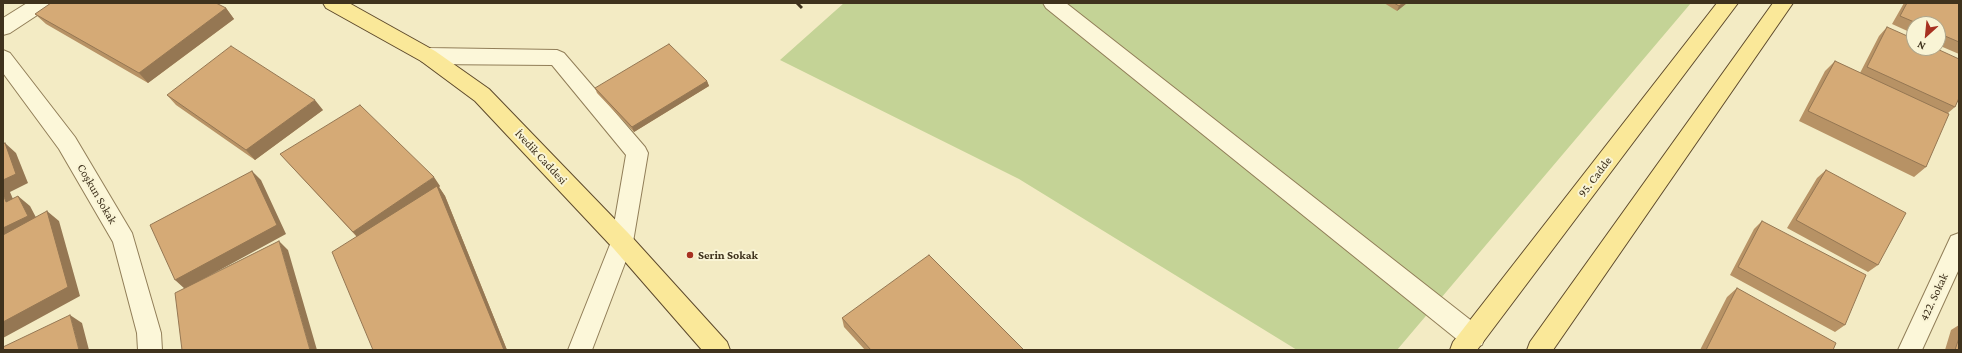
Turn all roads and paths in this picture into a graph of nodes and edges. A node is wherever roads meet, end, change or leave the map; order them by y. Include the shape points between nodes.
1 (41, 3) edge
2 (333, 3) edge
3 (1053, 3) edge
4 (1728, 3) edge
5 (1783, 3) edge
6 (3, 28) edge
7 (428, 56) junction
8 (3, 58) edge
9 (622, 242) junction
10 (1959, 243) edge
11 (1467, 343) edge
12 (150, 350) edge
13 (580, 350) edge
14 (718, 350) edge
15 (1539, 350) edge
16 (1910, 350) edge

1 - 6 street
2 - 7 main road, İvedik Caddesi
3 - 11 street
4 - 11 main road, 95. Cadde
5 - 15 main road
7 - 9 main road, İvedik Caddesi via 482,95
7 - 9 street via 557,58 637,153
8 - 12 street, Coşkun Sokak via 67,143 124,240 149,333
9 - 13 street
9 - 14 main road, İvedik Caddesi
10 - 16 street, 422. Sokak

